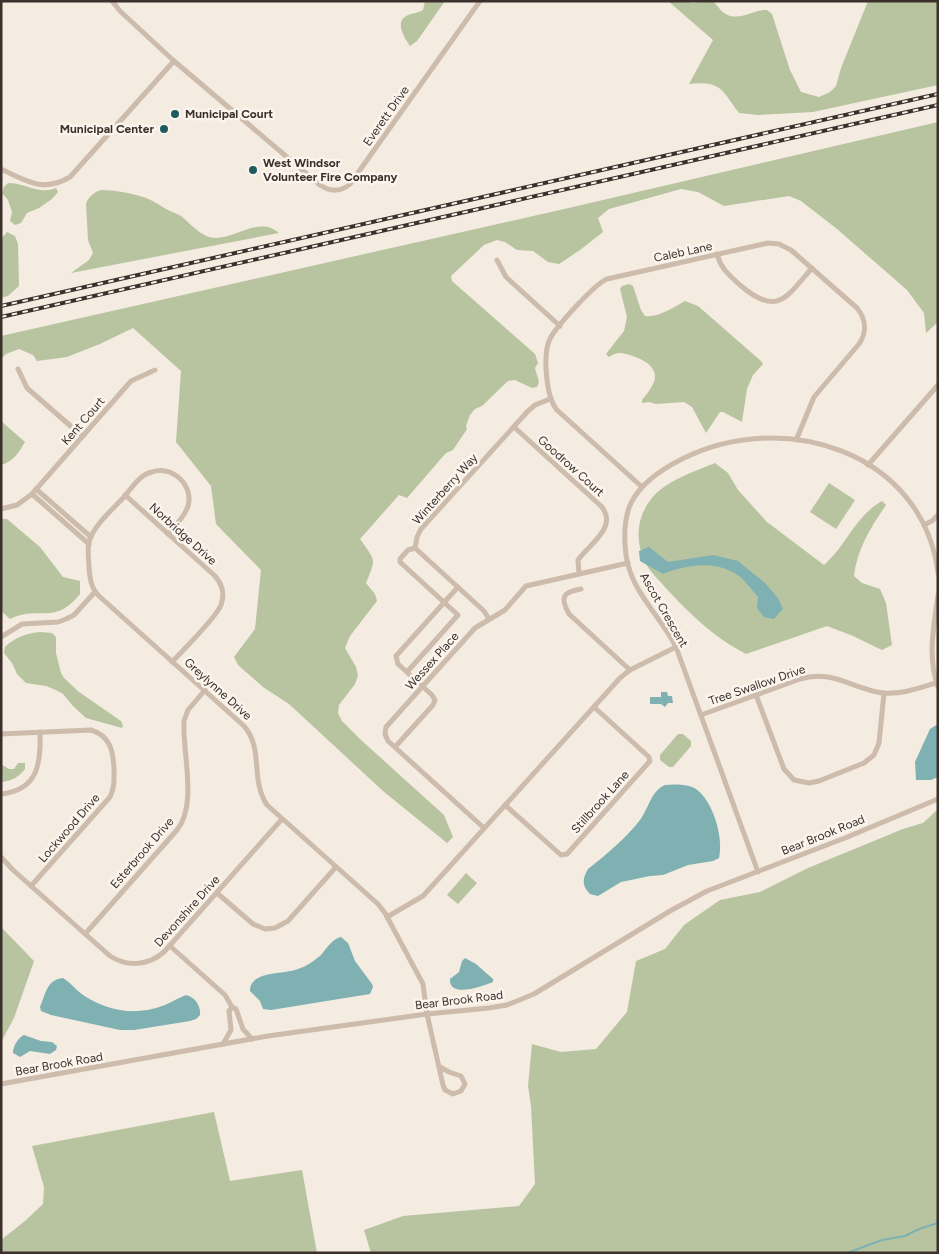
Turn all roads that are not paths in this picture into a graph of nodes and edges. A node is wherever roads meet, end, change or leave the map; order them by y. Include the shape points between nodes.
1 (112, 1) edge
2 (480, 1) edge
3 (174, 60) junction
4 (1, 169) edge
5 (716, 254) junction
6 (497, 260) dead end
7 (812, 268) junction
8 (560, 326) junction
9 (18, 369) dead end
10 (155, 370) dead end
11 (938, 385) edge
12 (550, 400) junction
13 (514, 427) junction
14 (82, 436) junction
15 (797, 438) junction
16 (868, 465) junction
17 (642, 487) junction
18 (36, 489) junction
19 (32, 494) junction
20 (125, 496) junction
21 (1, 509) edge
22 (938, 515) edge
23 (924, 525) junction
24 (168, 534) junction
25 (91, 537) junction
26 (89, 544) junction
27 (415, 548) junction
28 (628, 563) junction
29 (938, 573) edge
30 (579, 574) junction
31 (458, 587) junction
32 (581, 589) dead end
33 (95, 592) junction
34 (938, 595) edge
35 (444, 602) junction
36 (489, 619) junction
37 (936, 619) edge
38 (1, 637) edge
39 (676, 648) junction
40 (172, 662) junction
41 (630, 670) junction
42 (408, 672) junction
43 (937, 685) edge
44 (422, 686) junction
45 (205, 690) junction
46 (884, 693) junction
47 (756, 695) junction
48 (594, 707) junction
49 (701, 715) junction
50 (40, 732) junction
51 (1, 734) edge
52 (395, 747) junction
53 (1, 794) edge
54 (938, 798) edge
55 (505, 805) junction
56 (282, 819) junction
57 (484, 828) junction
58 (1, 857) edge
59 (336, 867) junction
60 (758, 872) junction
61 (31, 886) junction
62 (217, 893) junction
63 (387, 917) junction
64 (84, 934) junction
65 (170, 946) junction
66 (232, 1007) junction
67 (427, 1014) junction
68 (252, 1039) junction
69 (223, 1044) junction
70 (440, 1067) junction
71 (1, 1084) edge

1 - 3 street, Everett Drive
2 - 3 street, Everett Drive via 352,181 338,190 320,185
3 - 4 street via 70,177 44,185 25,181
5 - 7 street, Caleb Lane via 777,243 789,248
5 - 7 street via 726,273 753,296 766,302 785,297
5 - 8 street, Caleb Lane via 604,280
6 - 8 street via 506,277
7 - 15 street, Caleb Lane via 858,310 864,331 859,344 814,397
8 - 12 street, Caleb Lane via 550,338 547,350
9 - 14 street via 27,388
10 - 14 street, Kent Court via 131,381
11 - 16 street
12 - 13 street, Winterberry Way via 531,408
12 - 17 street via 556,410
13 - 27 street, Winterberry Way via 421,529
13 - 30 street, Goodrow Court via 606,512 606,527 579,558
14 - 18 street, Kent Court
15 - 16 street, Ascot Crescent via 834,448
15 - 17 street, Ascot Crescent via 755,438 714,446 678,461
16 - 23 street, Ascot Crescent via 900,490
17 - 28 street, Ascot Crescent via 628,514 625,545
18 - 19 street, Kent Court
18 - 25 street
19 - 21 street via 18,505
19 - 26 street
20 - 24 street, Norbridge Drive
20 - 24 street via 150,472 164,470 178,476 187,488 189,502 184,516
20 - 25 street
22 - 23 street
23 - 29 street, Ascot Crescent
24 - 40 street, Norbridge Drive via 216,576 223,593 217,612
25 - 26 street
26 - 33 street via 90,578
27 - 31 street
27 - 35 street, Winterberry Way via 407,551 400,561
28 - 30 street, Wessex Place
28 - 39 street, Ascot Crescent via 639,593
30 - 36 street, Wessex Place via 528,585 504,610
31 - 35 street
31 - 36 street
32 - 41 street via 564,596 568,612
33 - 38 street via 66,620 22,624
33 - 40 street, Greylynne Drive
34 - 37 street
35 - 42 street via 396,655 397,662
35 - 42 street via 458,616
36 - 44 street, Wessex Place via 473,630
37 - 43 street via 932,650
39 - 41 street
39 - 49 street, Ascot Crescent
40 - 45 street, Greylynne Drive
41 - 48 street
42 - 44 street
43 - 46 street, Tree Swallow Drive
44 - 52 street, Wessex Place via 386,727 386,738
44 - 52 street via 434,697 434,704
45 - 56 street, Greylynne Drive via 251,735 256,750 260,793
45 - 64 street, Esterbrook Drive via 184,720 188,799 184,818 179,828
46 - 47 street, Tree Swallow Drive via 819,675
46 - 47 street via 879,743 874,754 864,763 809,783 794,780 784,769
47 - 49 street, Tree Swallow Drive
48 - 55 street
48 - 55 street, Stillbrook Lane via 650,759 611,805 563,856
49 - 60 street, Ascot Crescent
50 - 51 street, Lockwood Drive
50 - 53 street via 40,758 34,775 21,788
50 - 61 street, Lockwood Drive via 86,729 100,734 113,751 114,781 108,800
52 - 57 street, Wessex Place
54 - 60 street, Bear Brook Road
55 - 57 street
56 - 59 street, Greylynne Drive
56 - 62 street, Devonshire Drive
57 - 63 street via 423,896
58 - 61 street, Devonshire Drive
59 - 62 street via 288,921 275,928 265,929 253,924
59 - 63 street, Greylynne Drive via 378,904
60 - 67 street, Bear Brook Road via 670,911 534,994 493,1008
61 - 64 street, Devonshire Drive
62 - 65 street, Devonshire Drive
63 - 67 street, Greylynne Drive via 421,980
64 - 65 street, Devonshire Drive via 113,958 130,964 152,960
65 - 66 street via 225,995
66 - 68 street via 236,1009 242,1028
66 - 69 street via 229,1011 231,1030
67 - 68 street, Bear Brook Road
67 - 70 street, Greylynne Drive
68 - 69 street, Bear Brook Road
69 - 71 street, Bear Brook Road
70 - 70 street, Greylynne Drive via 445,1090 453,1094 461,1092 465,1084 461,1076

